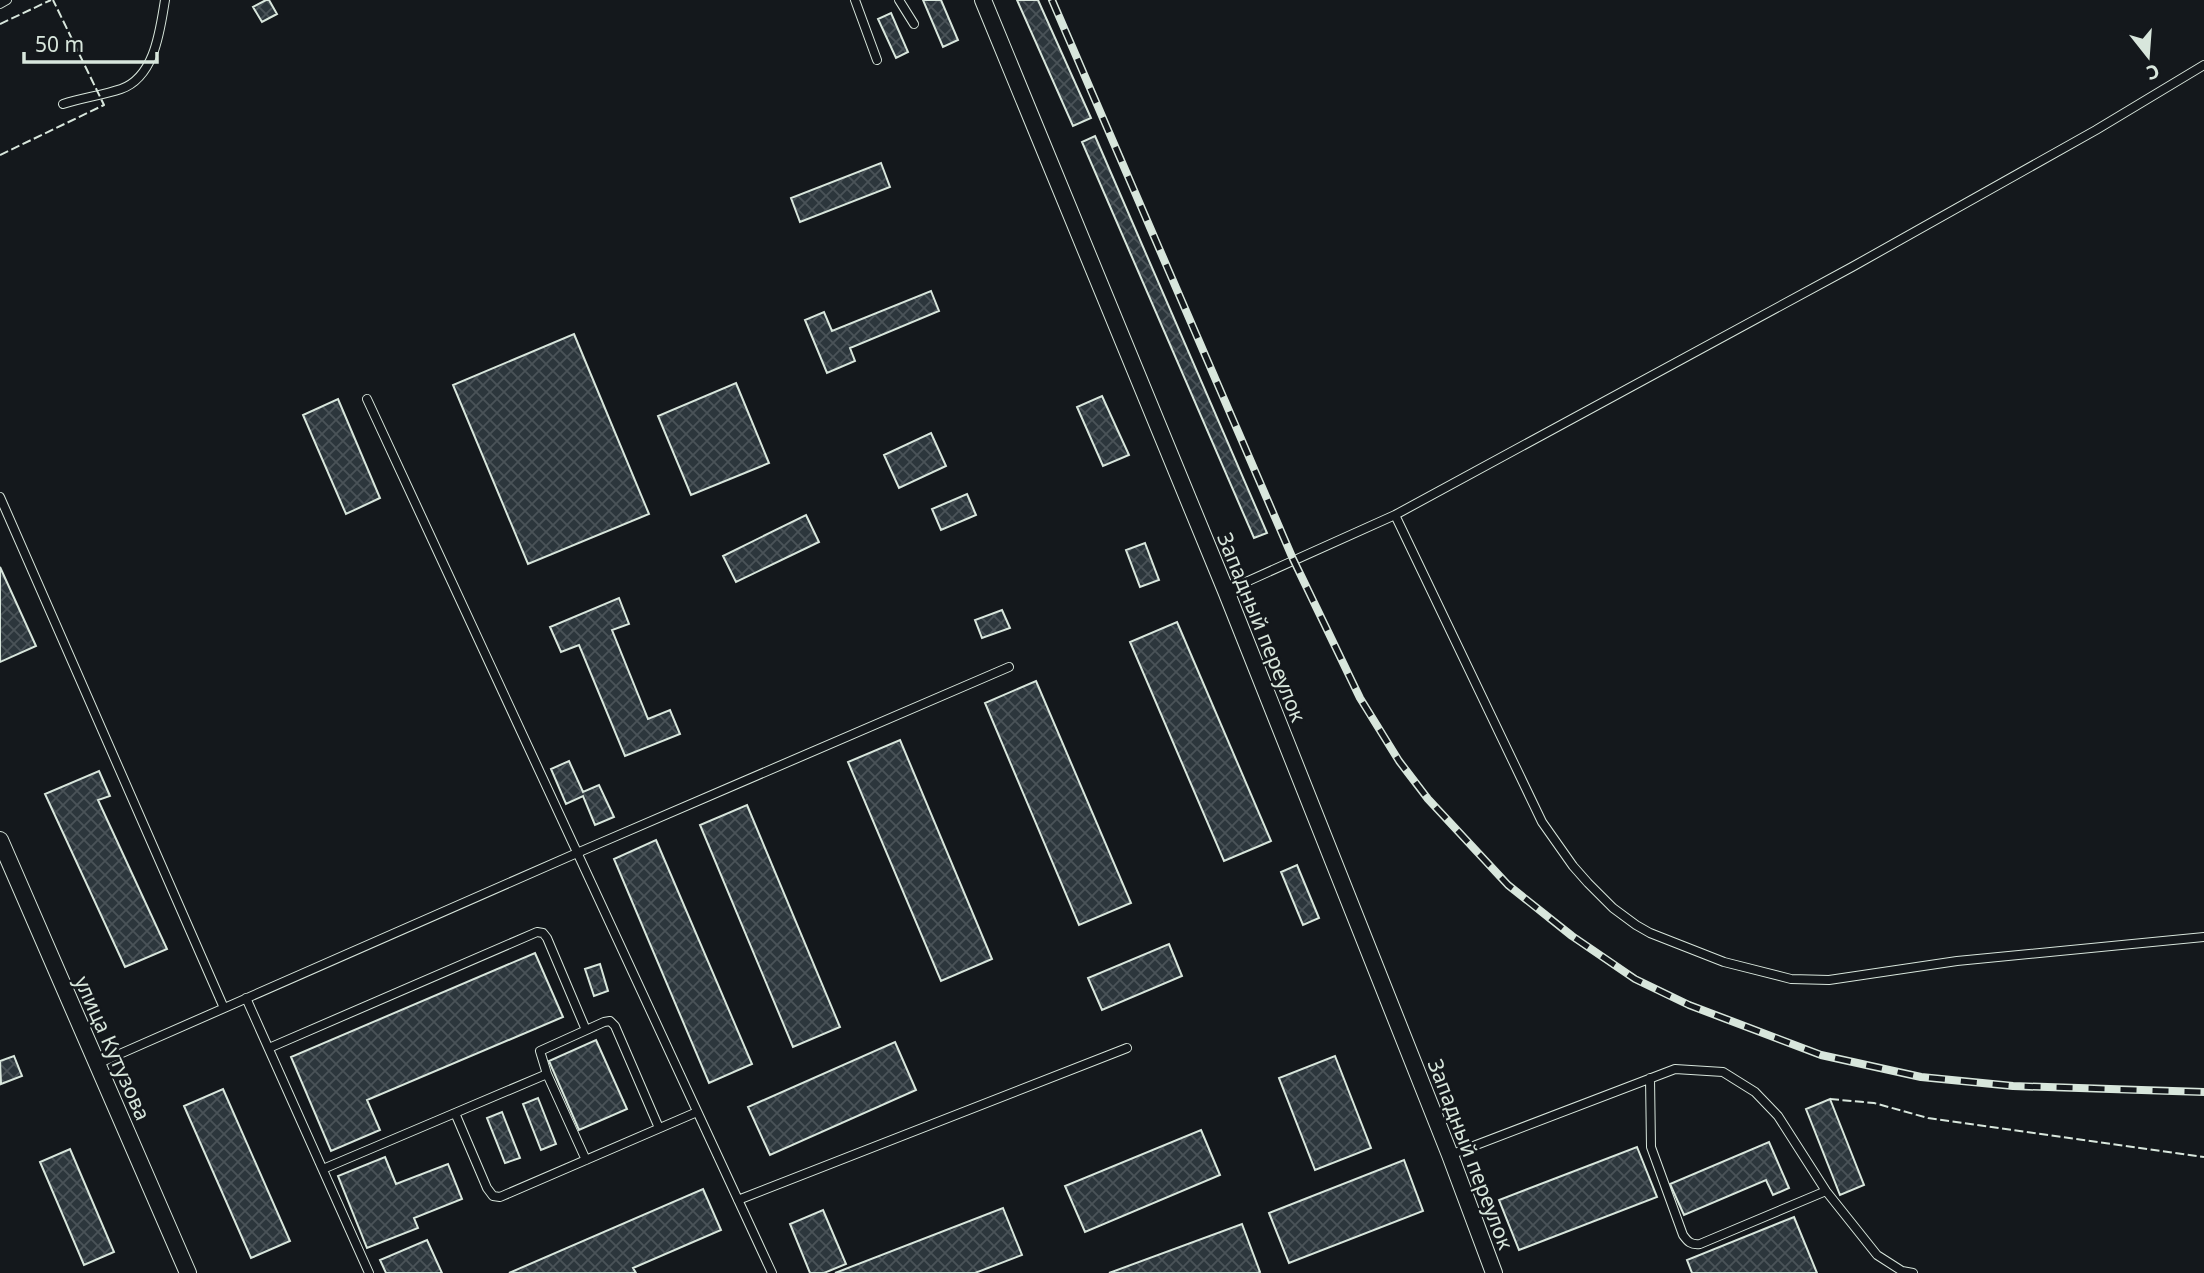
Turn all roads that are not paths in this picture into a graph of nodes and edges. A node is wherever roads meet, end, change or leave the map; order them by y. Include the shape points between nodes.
1 (7, 0) edge
2 (166, 0) edge
3 (855, 0) edge
4 (899, 0) edge
5 (983, 0) edge
6 (0, 4) edge
7 (914, 24) dead end
8 (877, 60) dead end
9 (2204, 65) edge
10 (63, 104) dead end
11 (367, 399) dead end
12 (0, 497) edge
13 (1395, 515) junction
14 (1226, 591) junction
15 (1009, 667) dead end
16 (0, 840) edge
17 (577, 853) junction
18 (2204, 937) edge
19 (246, 998) junction
20 (224, 1008) junction
21 (586, 1030) junction
22 (269, 1048) junction
23 (1127, 1048) dead end
24 (97, 1064) junction
25 (547, 1074) junction
26 (1650, 1078) junction
27 (697, 1112) junction
28 (455, 1113) junction
29 (659, 1128) junction
30 (1450, 1156) junction
31 (586, 1160) junction
32 (323, 1170) junction
33 (1826, 1191) junction
34 (738, 1200) junction
35 (188, 1273) edge
36 (369, 1273) edge
37 (772, 1273) edge
38 (1494, 1273) edge
39 (1913, 1273) edge

1 - 6 lane
2 - 10 lane via 154,52 141,74 124,88
3 - 8 lane
4 - 7 lane
5 - 14 street, Западный переулок
9 - 13 lane via 1852,267
11 - 17 lane
12 - 20 lane
13 - 14 lane
13 - 18 lane via 1542,822 1588,883 1613,908 1650,933 1724,962 1791,979 1829,980 1957,961
14 - 30 street, Западный переулок
15 - 17 lane
16 - 24 street, улица Кутузова
17 - 19 lane
17 - 27 lane
19 - 20 lane
19 - 22 lane
20 - 24 lane
21 - 22 lane via 547,938 537,932
21 - 25 lane via 540,1051
21 - 29 lane via 604,1021 615,1026
22 - 32 lane
23 - 34 lane
24 - 35 street, улица Кутузова
25 - 28 lane
25 - 31 lane
26 - 30 lane
26 - 33 lane via 1675,1069 1723,1072 1755,1092 1778,1116
26 - 33 lane via 1651,1147 1687,1241 1700,1244
27 - 29 lane
27 - 34 lane
28 - 31 lane via 493,1196
28 - 32 lane
29 - 31 lane
30 - 38 street, Западный переулок
32 - 36 lane
33 - 39 lane via 1877,1255
34 - 37 lane

